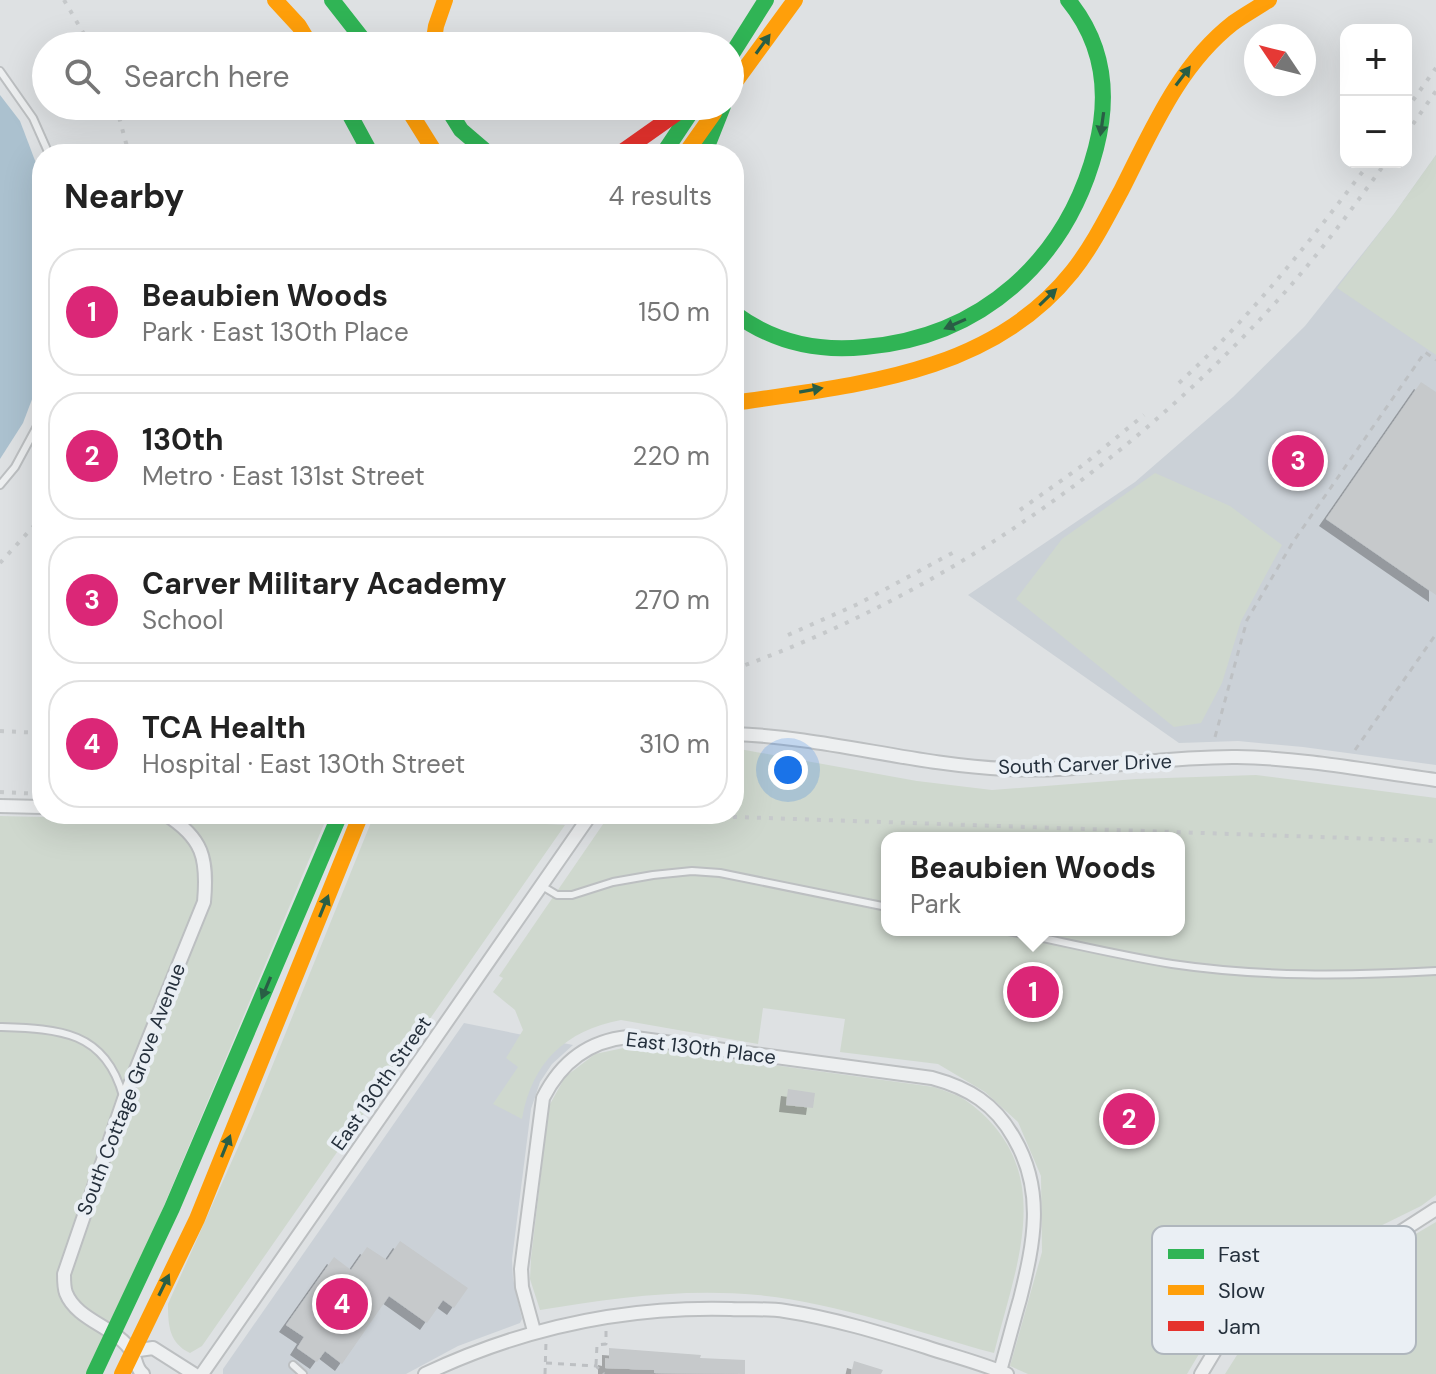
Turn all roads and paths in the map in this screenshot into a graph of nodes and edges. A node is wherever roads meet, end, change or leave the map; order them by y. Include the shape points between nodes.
1 (275, 0) edge
2 (332, 0) edge
3 (445, 0) edge
4 (766, 0) edge
5 (795, 0) edge
6 (1068, 0) edge
7 (1269, 0) edge
8 (303, 32) edge
9 (357, 32) edge
10 (435, 32) edge
11 (744, 35) edge
12 (744, 70) edge
13 (0, 71) edge
14 (32, 117) edge
15 (34, 120) edge
16 (353, 120) edge
17 (415, 120) edge
18 (455, 120) edge
19 (667, 120) edge
20 (686, 120) edge
21 (710, 120) edge
22 (716, 120) edge
23 (45, 144) edge
24 (366, 144) edge
25 (430, 144) edge
26 (477, 144) edge
27 (633, 144) edge
28 (670, 144) edge
29 (692, 144) edge
30 (708, 144) edge
31 (744, 320) edge
32 (1436, 360) edge
33 (744, 401) edge
34 (32, 436) edge
35 (0, 485) edge
36 (1436, 634) edge
37 (744, 735) edge
38 (1215, 737) dead end
39 (1355, 750) dead end
40 (1436, 780) edge
41 (0, 806) edge
42 (32, 807) edge
43 (181, 824) edge
44 (336, 824) edge
45 (357, 824) edge
46 (584, 824) edge
47 (542, 886) junction
48 (881, 906) edge
49 (1034, 936) edge
50 (1436, 971) edge
51 (0, 1027) edge
52 (124, 1099) junction
53 (1436, 1209) edge
54 (1410, 1226) edge
55 (606, 1330) dead end
56 (534, 1331) junction
57 (113, 1333) junction
58 (546, 1342) dead end
59 (132, 1351) junction
60 (1213, 1354) edge
61 (546, 1363) junction
62 (293, 1365) dead end
63 (596, 1366) junction
64 (1004, 1373) edge
65 (94, 1374) edge
66 (122, 1374) edge
67 (143, 1374) edge
68 (194, 1374) edge
69 (202, 1374) edge
70 (303, 1374) edge
71 (425, 1374) edge
72 (545, 1374) edge
73 (604, 1374) edge
74 (1201, 1374) edge

1 - 8 main road
2 - 9 main road
3 - 10 main road
4 - 11 main road
12 -> 5 main road
6 -> 31 main road via 1096,41 1105,87 1103,117 1081,198 1033,271 959,323 878,347 805,346 764,334
33 -> 7 main road via 936,365 1020,322 1079,263 1161,109 1190,67 1223,32
13 - 14 lane
15 - 23 lane
16 - 24 main road
17 - 25 main road
18 - 26 main road
19 - 27 main road
20 - 28 main road
21 - 29 main road
22 - 30 main road
32 - 38 path via 1425,352 1293,542 1247,620
34 - 35 lane
36 - 39 path
37 - 40 street, South Carver Drive via 994,768 1065,769 1234,757
41 - 42 street
43 - 52 street, South Cottage Grove Avenue via 202,850 204,902
44 -> 57 main road
59 -> 45 main road via 197,1219
46 - 47 street, East 130th Street
47 - 48 lane via 557,895 572,895 613,882 692,871
47 - 69 street, East 130th Street
49 - 50 lane via 1173,964 1262,973
51 - 52 lane via 62,1031 83,1039 111,1067
52 - 57 street, South Cottage Grove Avenue via 64,1274 66,1294 77,1308
53 - 54 street
55 - 63 path via 606,1344 597,1345
56 - 64 street via 642,1311 784,1311
56 - 64 street, East 130th Place via 521,1269 543,1098 566,1064 604,1040 628,1037 932,1078 974,1093 990,1105 1030,1169 1035,1193 1034,1244
56 - 71 street
57 - 59 street, South Cottage Grove Avenue
57 - 65 main road
58 - 61 path
59 - 66 main road
59 - 67 street
59 - 68 street via 153,1348
60 - 74 street
61 - 63 path
61 - 72 path
62 - 70 lane
63 - 73 path

